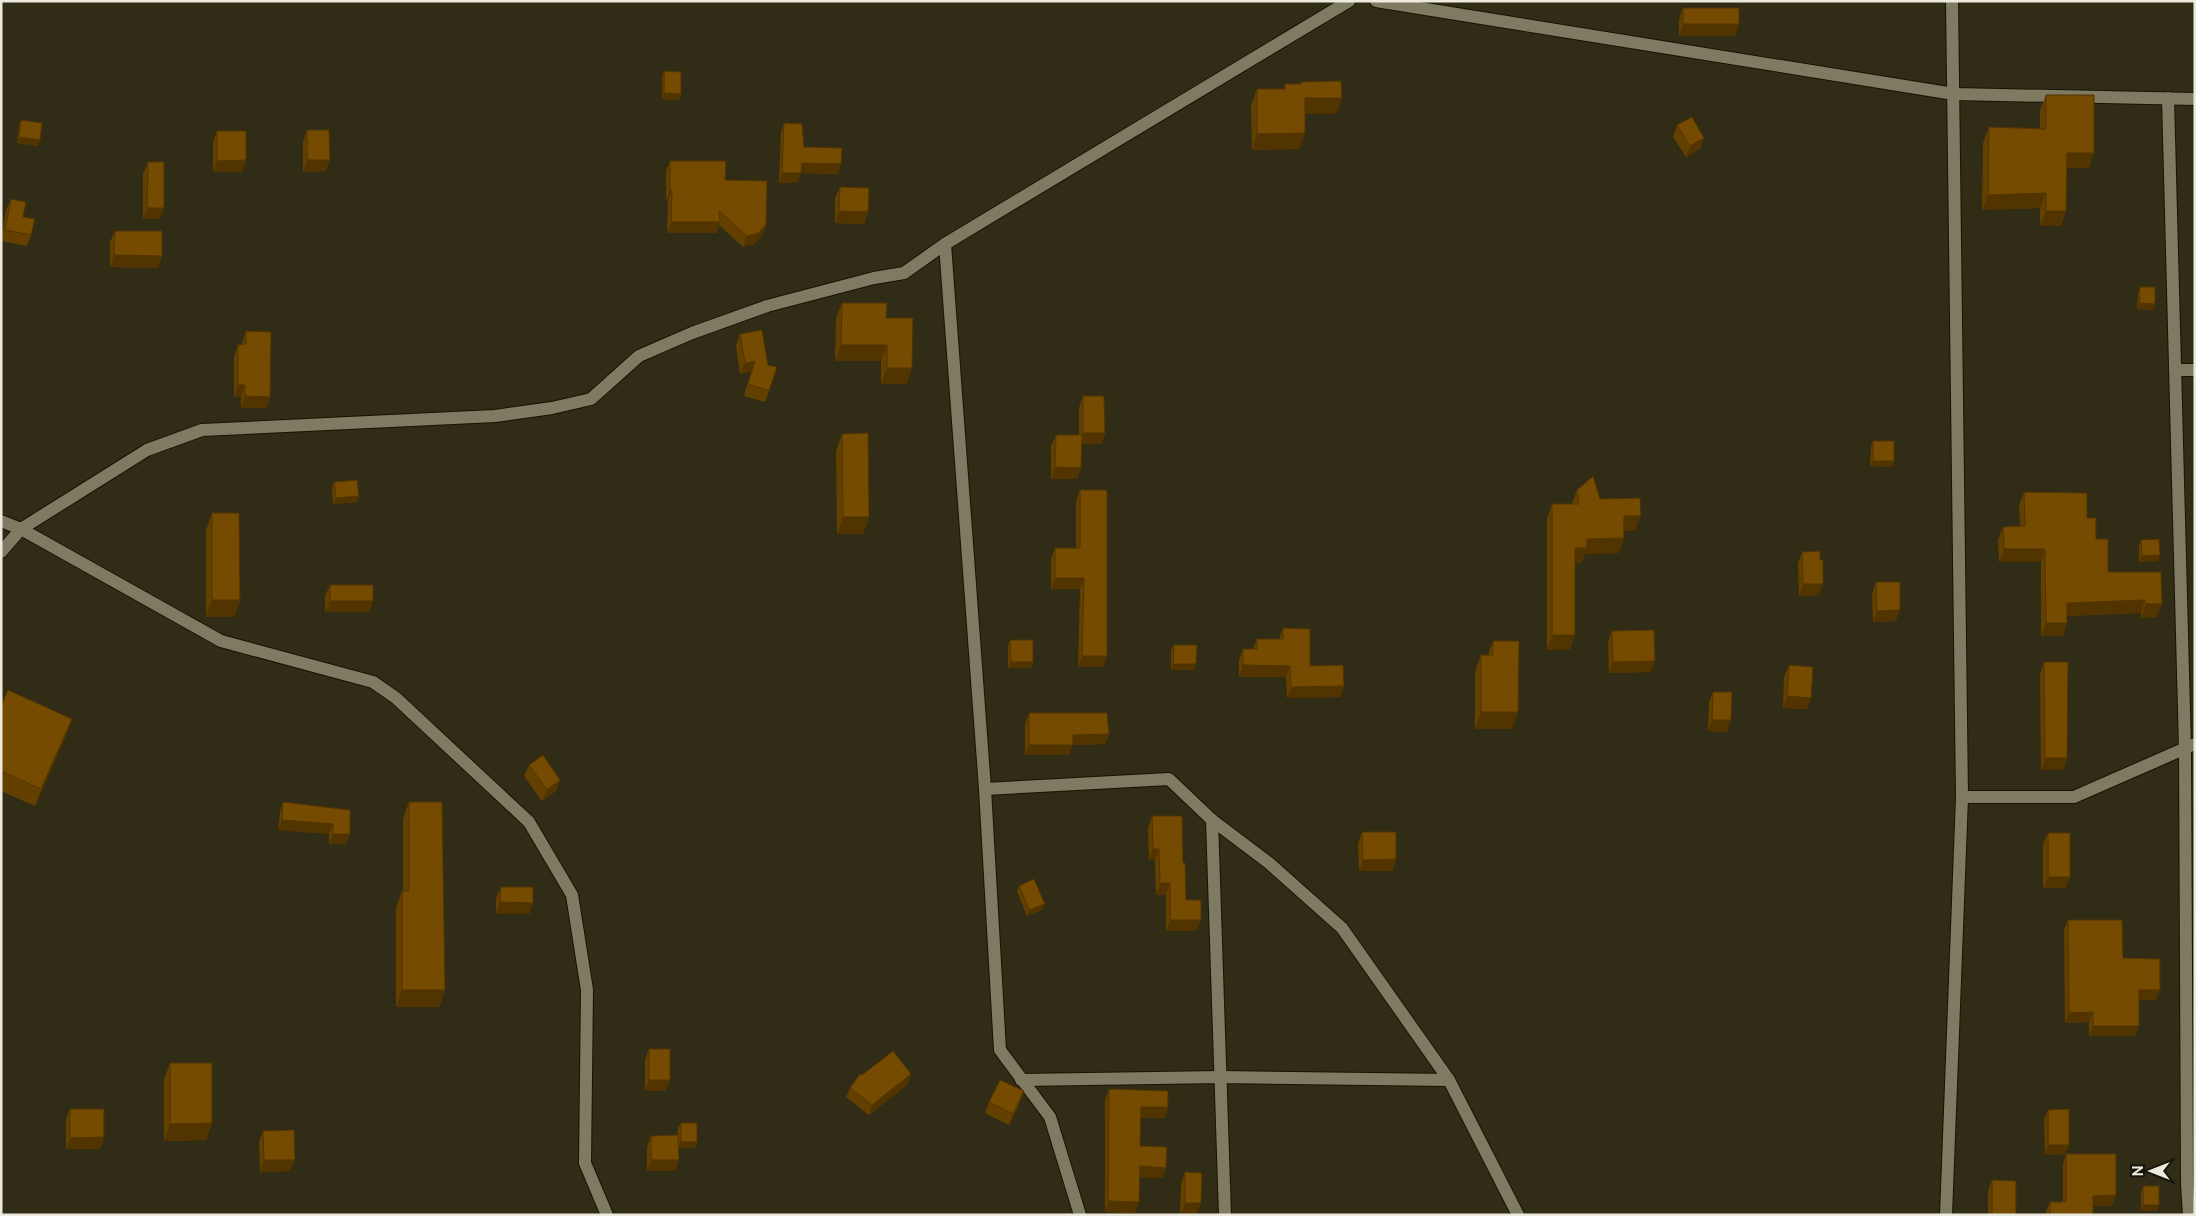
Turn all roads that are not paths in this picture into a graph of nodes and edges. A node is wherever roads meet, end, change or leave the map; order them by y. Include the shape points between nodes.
1 (1349, 1) edge
2 (1376, 1) edge
3 (1952, 1) edge
4 (1954, 94) junction
5 (2168, 98) junction
6 (2195, 99) edge
7 (945, 244) junction
8 (2175, 370) junction
9 (2195, 370) edge
10 (1, 521) edge
11 (21, 529) junction
12 (1, 552) edge
13 (2190, 746) edge
14 (985, 789) junction
15 (1962, 797) junction
16 (1212, 820) junction
17 (1221, 1077) junction
18 (1021, 1080) junction
19 (1449, 1080) junction
20 (607, 1215) edge
21 (1080, 1215) edge
22 (1225, 1215) edge
23 (1518, 1215) edge
24 (1946, 1215) edge
25 (2188, 1215) edge

1 - 7 street
2 - 4 street
3 - 4 street
4 - 5 street
4 - 15 street
5 - 6 street
5 - 8 street
7 - 11 street via 904,273 767,306 638,356 591,399 495,416 202,430 147,450
7 - 14 street
8 - 9 street
8 - 13 street
10 - 11 street
11 - 12 street
11 - 20 street via 221,642 373,682 396,698 529,822 572,894 587,990 585,1163
13 - 15 street via 2074,797
13 - 25 street
14 - 16 street via 1169,779
14 - 18 street via 1000,1050
15 - 24 street
16 - 17 street
16 - 19 street via 1268,863 1342,928
17 - 18 street
17 - 19 street
17 - 22 street
18 - 21 street via 1050,1117
19 - 23 street

